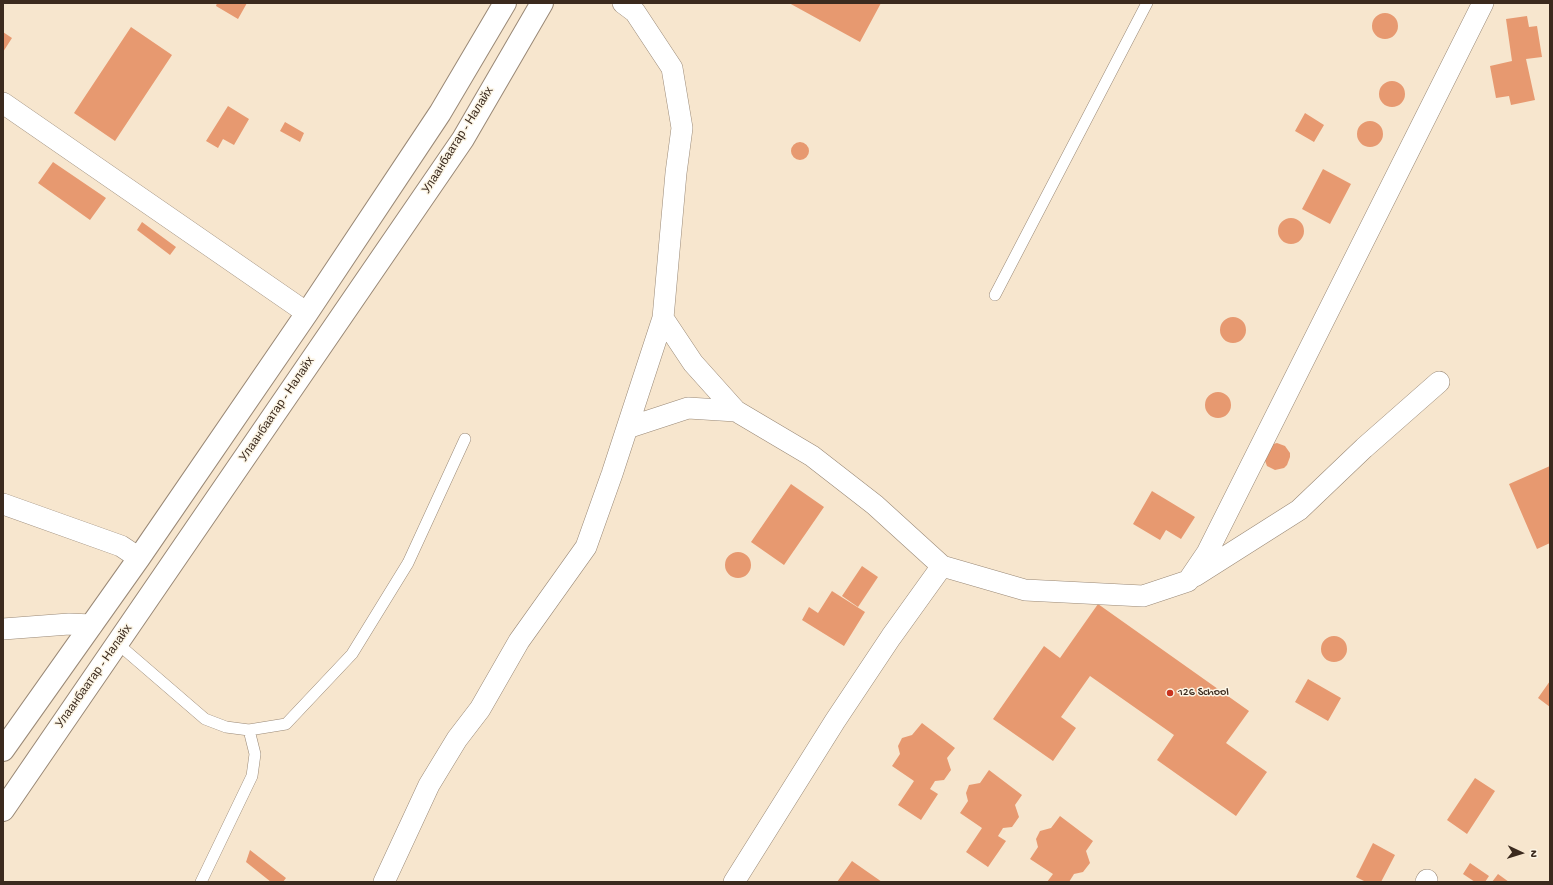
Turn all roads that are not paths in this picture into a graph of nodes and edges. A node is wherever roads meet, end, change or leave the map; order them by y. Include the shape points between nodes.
1 (505, 3) edge
2 (542, 3) edge
3 (623, 3) edge
4 (1147, 3) edge
5 (1483, 3) edge
6 (3, 103) edge
7 (995, 295) dead end
8 (307, 313) junction
9 (663, 318) junction
10 (1439, 382) dead end
11 (736, 412) junction
12 (627, 428) junction
13 (465, 439) dead end
14 (3, 504) edge
15 (139, 558) junction
16 (942, 566) junction
17 (1188, 581) junction
18 (92, 625) junction
19 (3, 629) edge
20 (118, 644) junction
21 (249, 730) junction
22 (3, 750) edge
23 (3, 810) edge
24 (202, 882) edge
25 (384, 882) edge
26 (734, 882) edge

1 - 8 highway via 440,113
2 - 20 highway, Улаанбаатар - Налайх via 463,139
3 - 9 street via 635,12 672,68 682,128
4 - 7 lane
5 - 17 street via 1207,553
6 - 8 street
8 - 15 highway
9 - 11 street via 693,363
9 - 12 street
10 - 17 street via 1299,510
11 - 12 street via 688,408
11 - 16 street via 812,456 876,505
12 - 25 street via 586,548 519,641 480,709 428,786
13 - 21 lane via 408,563 352,654 286,724
14 - 15 street via 121,546
15 - 18 highway
16 - 17 street via 1025,590 1143,596
16 - 26 street via 835,721
18 - 19 street via 69,624
18 - 22 highway
20 - 21 lane via 205,719 226,727
20 - 23 highway, Улаанбаатар - Налайх
21 - 24 lane via 255,754 252,776

